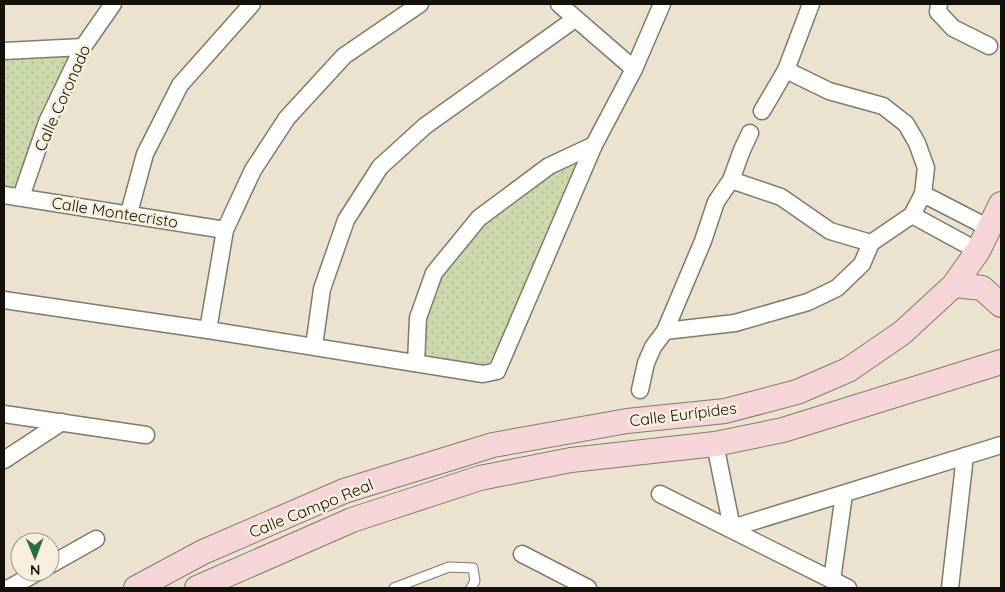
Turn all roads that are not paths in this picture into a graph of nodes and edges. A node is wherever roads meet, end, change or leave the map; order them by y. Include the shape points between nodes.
1 (113, 4) edge
2 (252, 4) edge
3 (420, 4) edge
4 (558, 4) edge
5 (662, 4) edge
6 (811, 4) edge
7 (939, 4) edge
8 (575, 19) junction
9 (988, 46) dead end
10 (83, 47) junction
11 (4, 51) edge
12 (634, 69) junction
13 (786, 70) junction
14 (762, 111) dead end
15 (750, 133) dead end
16 (594, 145) junction
17 (731, 180) junction
18 (923, 194) junction
19 (4, 195) edge
20 (21, 197) junction
21 (1001, 204) edge
22 (129, 213) junction
23 (912, 215) junction
24 (989, 228) junction
25 (225, 230) junction
26 (871, 243) junction
27 (978, 251) junction
28 (954, 285) junction
29 (4, 300) edge
30 (1001, 305) edge
31 (208, 330) junction
32 (665, 332) junction
33 (314, 346) junction
34 (1001, 362) edge
35 (416, 363) junction
36 (640, 390) dead end
37 (4, 414) edge
38 (627, 421) junction
39 (62, 422) junction
40 (146, 435) dead end
41 (715, 444) junction
42 (493, 445) joint
43 (1001, 445) edge
44 (632, 452) junction
45 (965, 456) junction
46 (4, 460) edge
47 (480, 478) joint
48 (660, 494) dead end
49 (844, 494) junction
50 (732, 528) junction
51 (96, 539) dead end
52 (522, 554) dead end
53 (60, 559) edge
54 (832, 580) junction
55 (136, 588) edge
56 (197, 588) edge
57 (394, 588) edge
58 (471, 588) edge
59 (588, 588) edge
60 (848, 588) edge
61 (950, 588) edge

1 - 10 street, Calle Coronado
2 - 22 street via 180,85 145,154
3 - 25 street via 344,56 287,118 253,170
4 - 8 street
5 - 12 street
6 - 13 street
7 - 9 street via 938,12 952,28
8 - 12 street
8 - 33 street via 425,126 380,167 346,220 322,289
10 - 11 street
10 - 20 street, Calle Coronado via 47,122
12 - 16 street
13 - 14 street
13 - 18 street via 829,91 883,106 906,124 926,168
15 - 17 street
16 - 35 street via 549,166 478,218 434,273 418,318
16 - 35 street via 496,371 483,374
17 - 26 street via 781,197 830,231
17 - 32 street via 716,202
18 - 23 street
18 - 24 street
19 - 20 street, Calle Montecristo
20 - 22 street, Calle Montecristo
21 - 24 street, Calle Eurípides
22 - 25 street, Calle Montecristo
23 - 26 street
23 - 27 street
24 - 27 street, Calle Eurípides
25 - 31 street
26 - 32 street via 862,264 837,288 808,302 735,323
27 - 28 street, Calle Eurípides
28 - 30 street via 982,288
28 - 38 street, Calle Eurípides via 894,339 848,370 797,392 725,410
29 - 31 street
31 - 33 street
32 - 36 street via 646,363
33 - 35 street
34 - 41 street, Calle Eurípides via 783,430
37 - 39 street
38 - 42 street, Calle Eurípides
38 - 44 street
39 - 40 street
39 - 46 street
41 - 44 street, Calle Eurípides
41 - 50 street
42 - 55 street, Calle Campo Real via 344,491 203,552
43 - 45 street
44 - 47 street, Calle Eurípides
45 - 49 street
45 - 61 street
47 - 56 street, Calle Campo Real via 352,520
48 - 50 street
49 - 50 street
49 - 54 street
50 - 54 street
51 - 53 street
52 - 59 street
54 - 60 street
57 - 58 lane via 449,568 473,568 475,581

